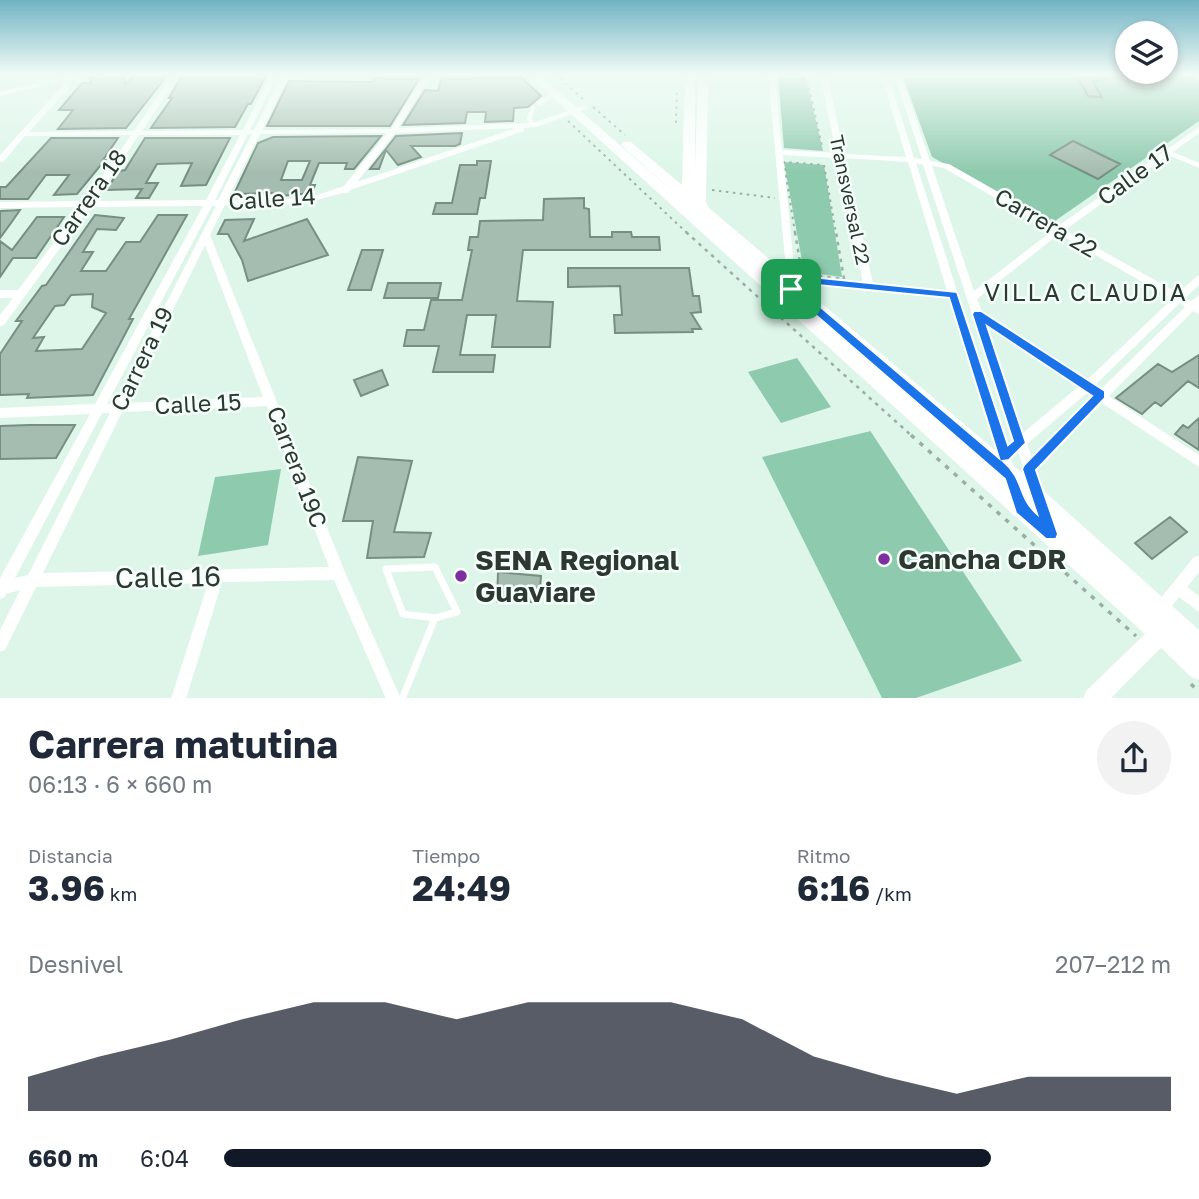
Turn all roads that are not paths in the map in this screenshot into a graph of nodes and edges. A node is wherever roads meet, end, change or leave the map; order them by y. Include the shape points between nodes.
1 (48, 107) edge
2 (153, 107) edge
3 (257, 107) edge
4 (270, 107) edge
5 (408, 107) edge
6 (568, 107) edge
7 (570, 107) edge
8 (689, 107) edge
9 (702, 107) edge
10 (774, 107) edge
11 (830, 107) edge
12 (894, 107) edge
13 (908, 107) edge
14 (534, 108) dead end
15 (574, 112) junction
16 (533, 125) junction
17 (1199, 129) edge
18 (393, 131) junction
19 (257, 132) junction
20 (243, 133) junction
21 (23, 134) junction
22 (133, 134) junction
23 (779, 152) junction
24 (1167, 152) junction
25 (840, 155) junction
26 (0, 160) edge
27 (911, 160) junction
28 (927, 162) junction
29 (1199, 166) edge
30 (345, 191) junction
31 (687, 197) junction
32 (215, 203) junction
33 (88, 204) junction
34 (0, 205) edge
35 (698, 215) junction
36 (1059, 229) junction
37 (205, 233) junction
38 (1199, 279) edge
39 (795, 281) junction
40 (869, 285) junction
41 (0, 294) edge
42 (19, 294) junction
43 (953, 295) junction
44 (972, 298) junction
45 (1177, 298) junction
46 (1196, 305) edge
47 (978, 314) junction
48 (0, 322) edge
49 (1087, 386) junction
50 (1101, 395) junction
51 (271, 401) junction
52 (117, 408) junction
53 (96, 410) junction
54 (0, 412) edge
55 (1020, 443) junction
56 (1005, 456) junction
57 (1199, 463) edge
58 (1029, 469) junction
59 (1010, 475) junction
60 (1040, 500) junction
61 (1021, 508) junction
62 (1051, 534) junction
63 (1199, 562) edge
64 (338, 573) junction
65 (217, 576) junction
66 (33, 580) junction
67 (1178, 587) junction
68 (1, 589) edge
69 (1199, 605) edge
70 (435, 618) junction
71 (1160, 628) junction
72 (1199, 644) edge
73 (0, 645) edge
74 (1199, 669) edge
75 (178, 698) edge
76 (394, 698) edge
77 (402, 698) edge
78 (1094, 698) edge

1 - 21 street
2 - 22 street, Carrera 18
3 - 20 street, Carrera 19
4 - 19 street, Carrera 19
5 - 18 street
6 - 15 main road
7 - 15 main road
8 - 31 main road
9 - 35 main road
10 - 23 street
11 - 25 street, Transversal 22
12 - 27 street
13 - 28 street
14 - 16 lane via 529,119
15 - 16 street
15 - 31 main road
15 - 35 main road
16 - 18 street
16 - 30 street, Calle 14
17 - 24 street, Calle 17
18 - 19 street
18 - 30 street
19 - 20 street
19 - 32 street, Carrera 19
20 - 22 street
20 - 32 street, Carrera 19
21 - 22 street
21 - 26 street
22 - 33 street, Carrera 18
23 - 25 street, Carrera 22
23 - 39 street
24 - 29 street
24 - 36 street, Calle 17
25 - 27 street, Carrera 22
25 - 40 street, Transversal 22
27 - 28 street, Carrera 22
27 - 43 street
28 - 36 street, Carrera 22 via 946,166
28 - 44 street
30 - 32 street, Calle 14 via 289,202
31 - 35 main road
32 - 33 street, Calle 14
32 - 37 street, Carrera 19
32 - 53 street, Carrera 19
33 - 34 street, Calle 14
33 - 42 street, Carrera 18
35 - 39 main road
35 - 61 main road
36 - 44 street, Calle 17
36 - 45 street, Carrera 22
37 - 51 street, Carrera 19C
37 - 52 street, Carrera 19
38 - 45 street
39 - 40 street
39 - 59 main road
40 - 43 street
41 - 42 street
42 - 48 street, Carrera 18
43 - 56 street
44 - 47 street
45 - 46 street, Carrera 22
45 - 49 street
46 - 50 street
47 - 49 street
47 - 55 street
49 - 50 street
49 - 55 street
50 - 57 street
50 - 58 street
51 - 52 street, Calle 15
51 - 64 street, Carrera 19C
52 - 53 street, Calle 15
52 - 66 street, Carrera 19
53 - 54 street, Calle 15
53 - 68 street, Carrera 19
55 - 56 street
55 - 58 street
56 - 59 street
58 - 60 street
59 - 60 main road
59 - 61 street
60 - 62 street
60 - 71 main road
61 - 62 main road
62 - 71 main road
63 - 67 street
64 - 65 street, Calle 16
64 - 76 street, Carrera 19C
65 - 66 street, Calle 16
65 - 75 street
66 - 68 street, Calle 16
66 - 73 street, Carrera 19
67 - 69 street
67 - 71 street
70 - 70 lane via 457,612 435,567 386,569 403,614
70 - 77 lane
71 - 72 main road
71 - 74 main road
71 - 78 main road

